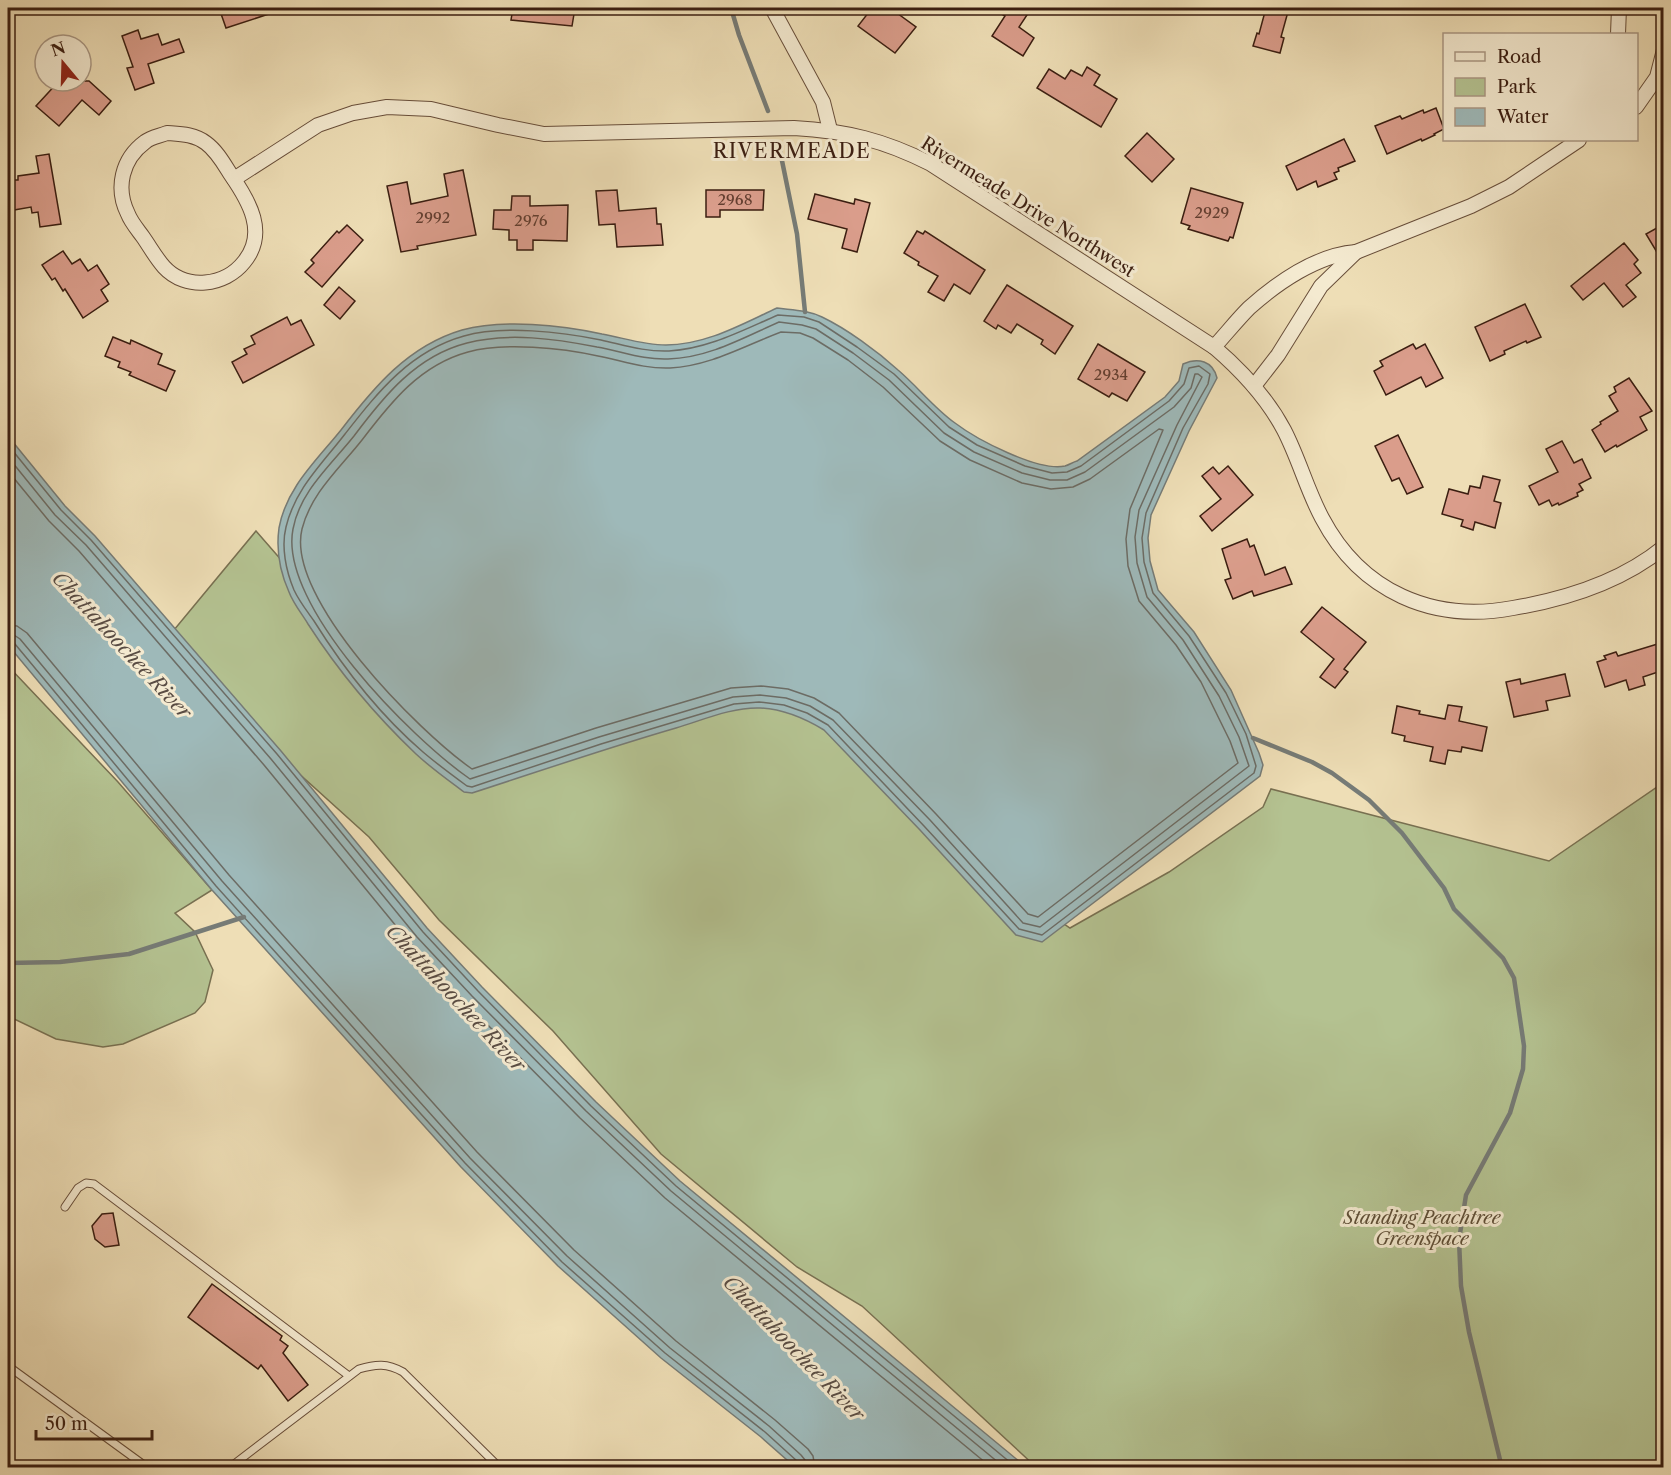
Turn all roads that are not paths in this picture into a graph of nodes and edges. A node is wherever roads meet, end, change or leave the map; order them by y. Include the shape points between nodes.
1 (772, 8) edge
2 (1619, 8) edge
3 (1617, 33) edge
4 (1664, 50) edge
5 (1638, 104) edge
6 (830, 130) junction
7 (1578, 141) edge
8 (234, 179) junction
9 (1356, 252) junction
10 (1215, 347) junction
11 (1254, 386) junction
12 (1664, 547) edge
13 (65, 1207) dead end
14 (8, 1366) edge
15 (349, 1376) junction
16 (148, 1467) edge
17 (230, 1467) edge
18 (500, 1467) edge

1 - 6 street via 823,102
2 - 3 street
4 - 5 street via 1657,76
6 - 8 street, Rivermeade Drive Northwest via 544,134 430,109 387,107 318,125
6 - 10 street, Rivermeade Drive Northwest via 882,142 931,164
7 - 9 street via 1509,188
8 - 8 street via 206,142 186,134 167,133 147,140 131,155 122,174 121,195 128,215 164,268 186,281 210,283 238,269 254,242 253,212
9 - 10 street via 1322,261 1281,283 1248,309
9 - 11 street via 1321,286
10 - 11 street, Rivermeade Drive Northwest
11 - 12 street, Rivermeade Drive Northwest via 1284,430 1322,518 1342,550 1383,587 1407,599 1464,613 1495,612 1541,603 1616,577
13 - 15 lane via 78,1188 94,1184
14 - 16 lane
15 - 17 lane
15 - 18 lane via 379,1364 403,1372

